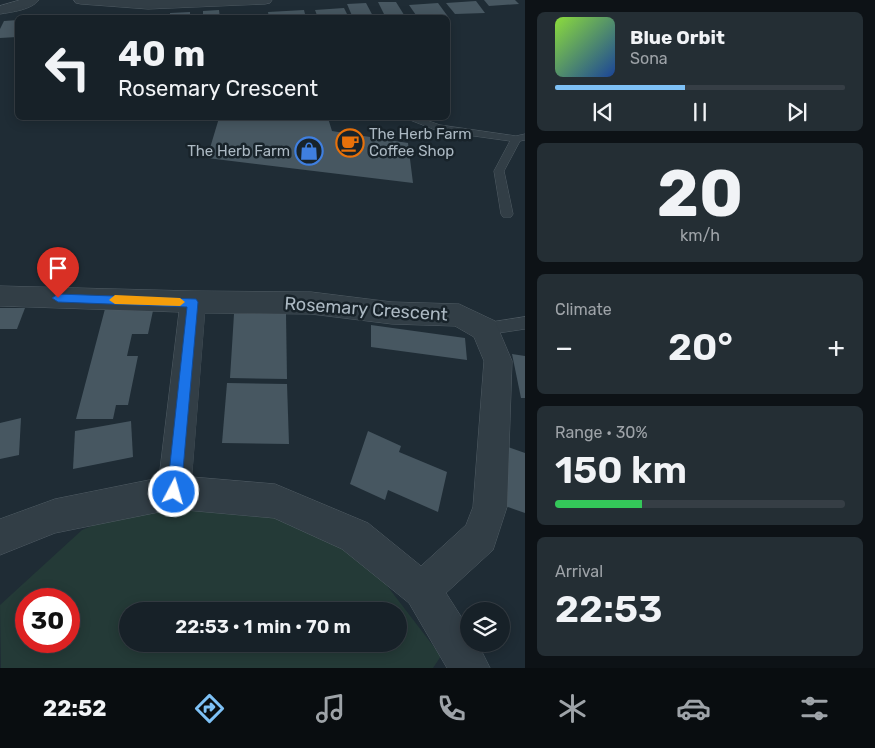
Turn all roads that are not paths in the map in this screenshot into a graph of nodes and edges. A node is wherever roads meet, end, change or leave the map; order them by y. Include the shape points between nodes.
1 (32, 0) edge
2 (81, 0) edge
3 (265, 0) edge
4 (0, 10) edge
5 (418, 120) edge
6 (520, 138) edge
7 (507, 214) dead end
8 (0, 296) edge
9 (193, 302) junction
10 (525, 323) edge
11 (485, 329) junction
12 (174, 492) junction
13 (0, 537) edge
14 (422, 590) junction
15 (470, 668) edge

1 - 4 street
2 - 3 street via 148,5
5 - 6 lane via 438,128
6 - 7 lane via 500,171
8 - 9 street, Rosemary Crescent
9 - 11 street, Rosemary Crescent via 311,303 392,313 459,314
9 - 12 street
10 - 11 lane
11 - 14 street via 498,361 490,507 480,536
12 - 13 street via 55,516
12 - 14 street via 275,501 355,536
14 - 15 street

